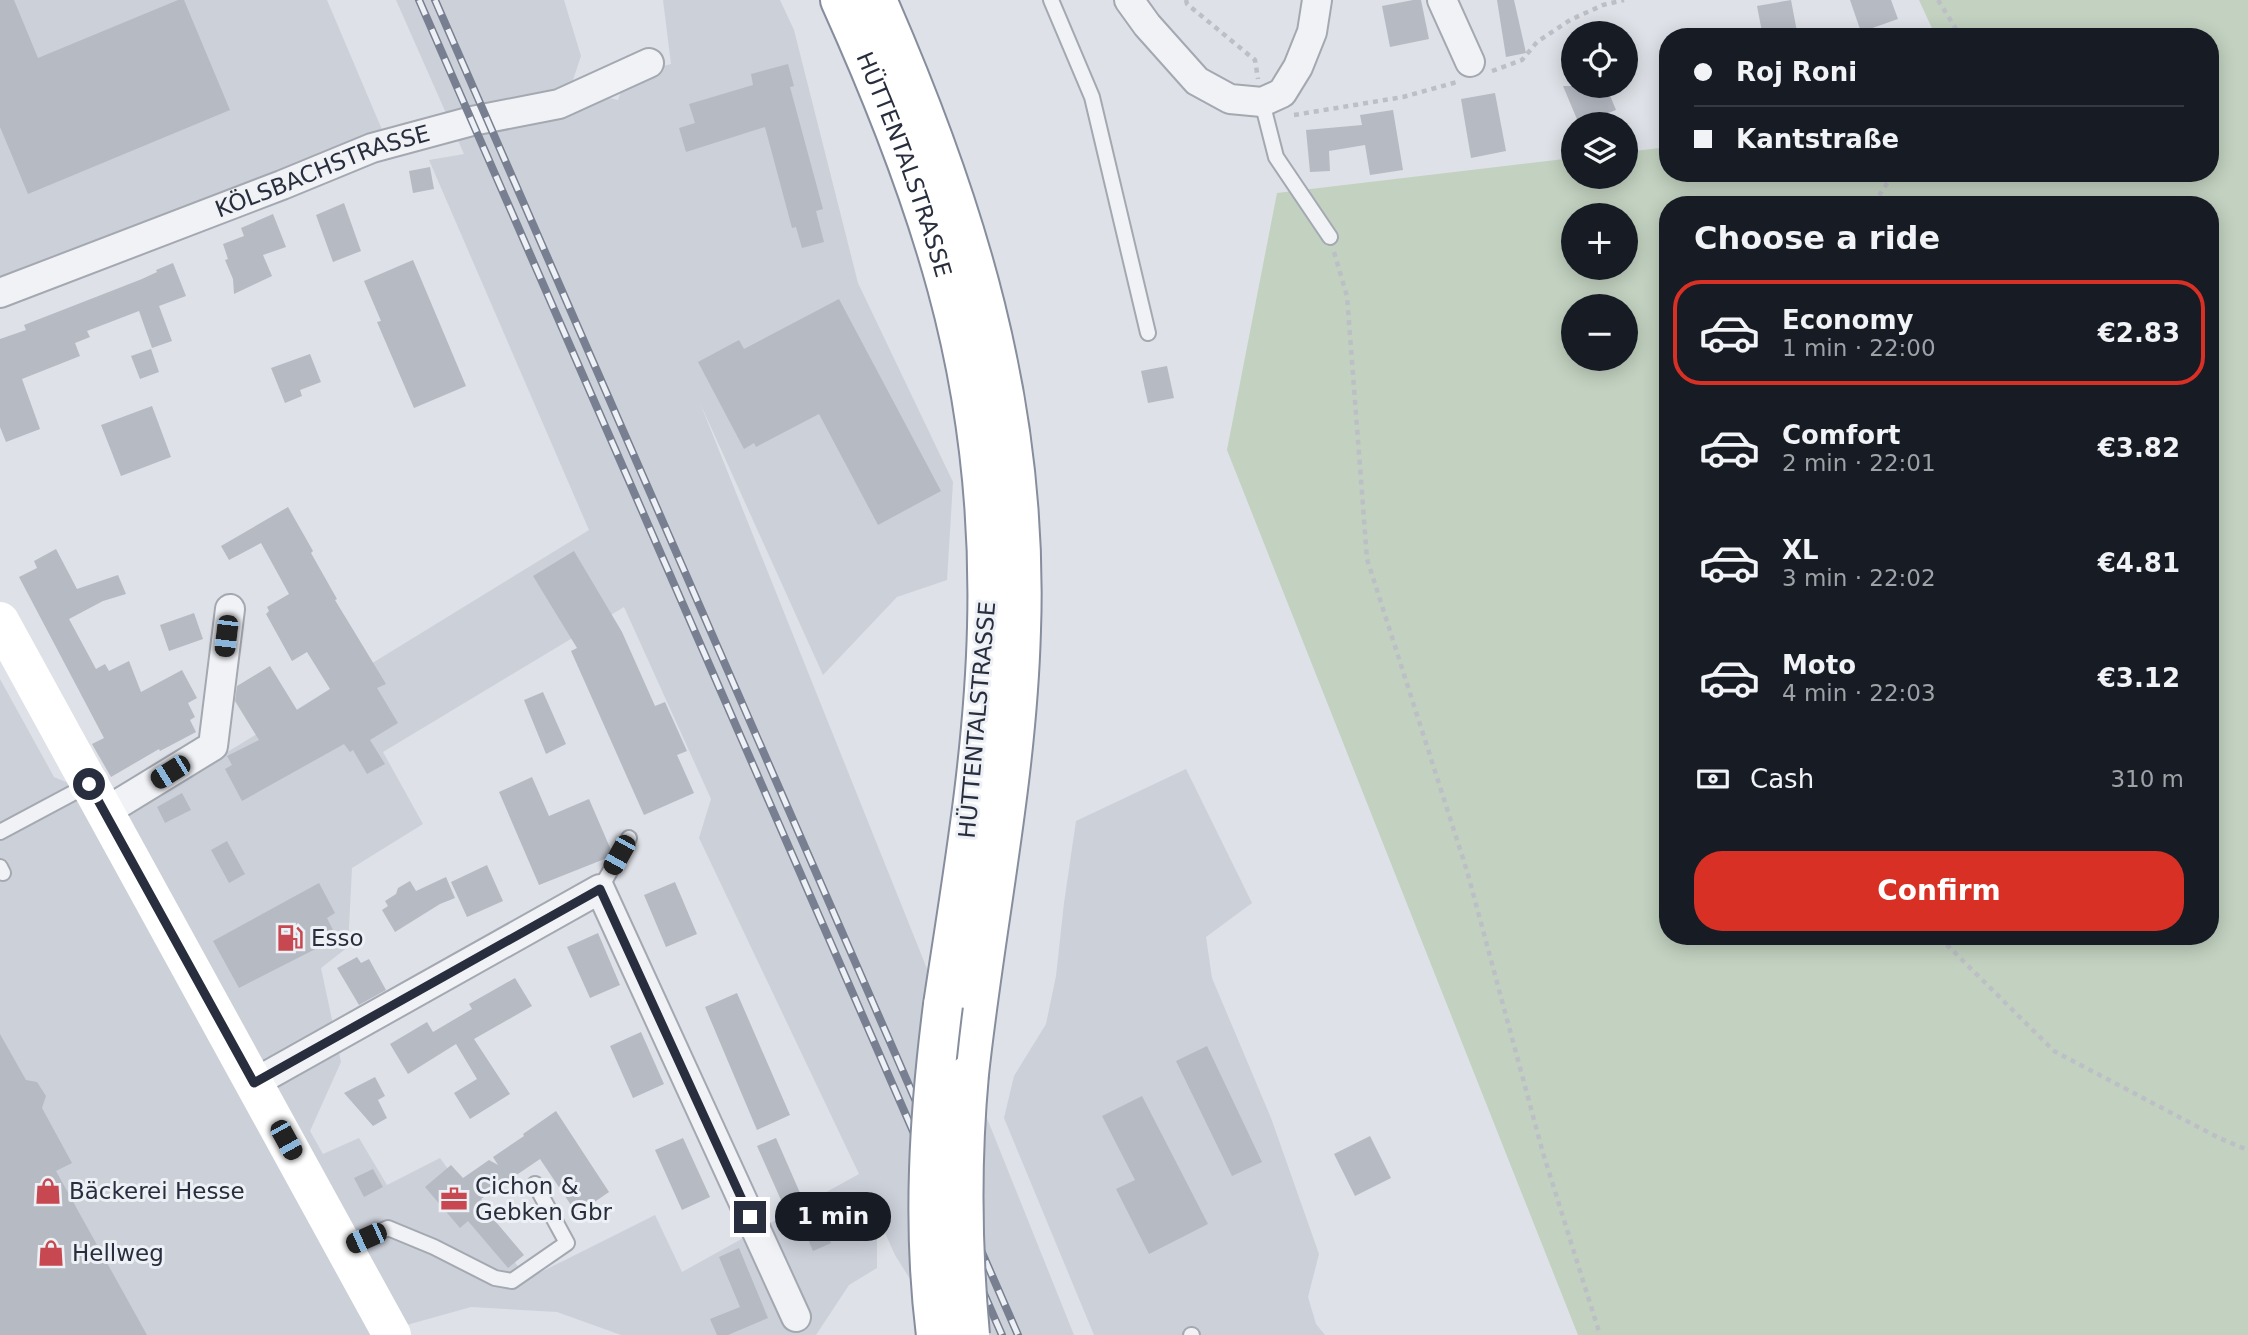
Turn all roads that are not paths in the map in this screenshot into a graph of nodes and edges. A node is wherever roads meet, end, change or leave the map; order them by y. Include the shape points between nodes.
1 (840, 0) edge
2 (877, 0) edge
3 (1051, 0) edge
4 (1129, 0) edge
5 (1317, 0) edge
6 (1442, 0) edge
7 (649, 63) dead end
8 (1473, 72) road end
9 (1264, 111) junction
10 (1330, 237) road end
11 (0, 293) edge
12 (1148, 333) dead end
13 (230, 609) dead end
14 (0, 621) edge
15 (97, 798) junction
16 (0, 832) edge
17 (629, 838) dead end
18 (600, 889) junction
19 (254, 1083) junction
20 (535, 1184) dead end
21 (344, 1248) junction
22 (796, 1317) dead end
23 (392, 1335) edge
24 (936, 1335) edge
25 (970, 1335) edge

1 - 24 main road, HÜTTENTALSTRASSE, bridge via 923,206 971,392 981,463 988,628 983,701 931,1119 928,1199
2 - 25 main road, HÜTTENTALSTRASSE, bridge via 931,131 976,267 1003,384 1021,542 1021,617 1008,801 976,1010 964,1127 962,1200
3 - 12 lane via 1092,97
4 - 9 street via 1197,81
5 - 9 street via 1312,32 1298,67
6 - 8 street
7 - 11 street, KÖLSBACHSTRASSE via 559,104 372,148
9 - 10 lane via 1276,157
13 - 15 street via 213,746
14 - 15 main road
15 - 16 lane
15 - 19 main road
17 - 18 lane
18 - 19 street
18 - 22 street
19 - 21 main road
20 - 21 lane via 566,1243 512,1281 495,1278 388,1228
21 - 23 main road

